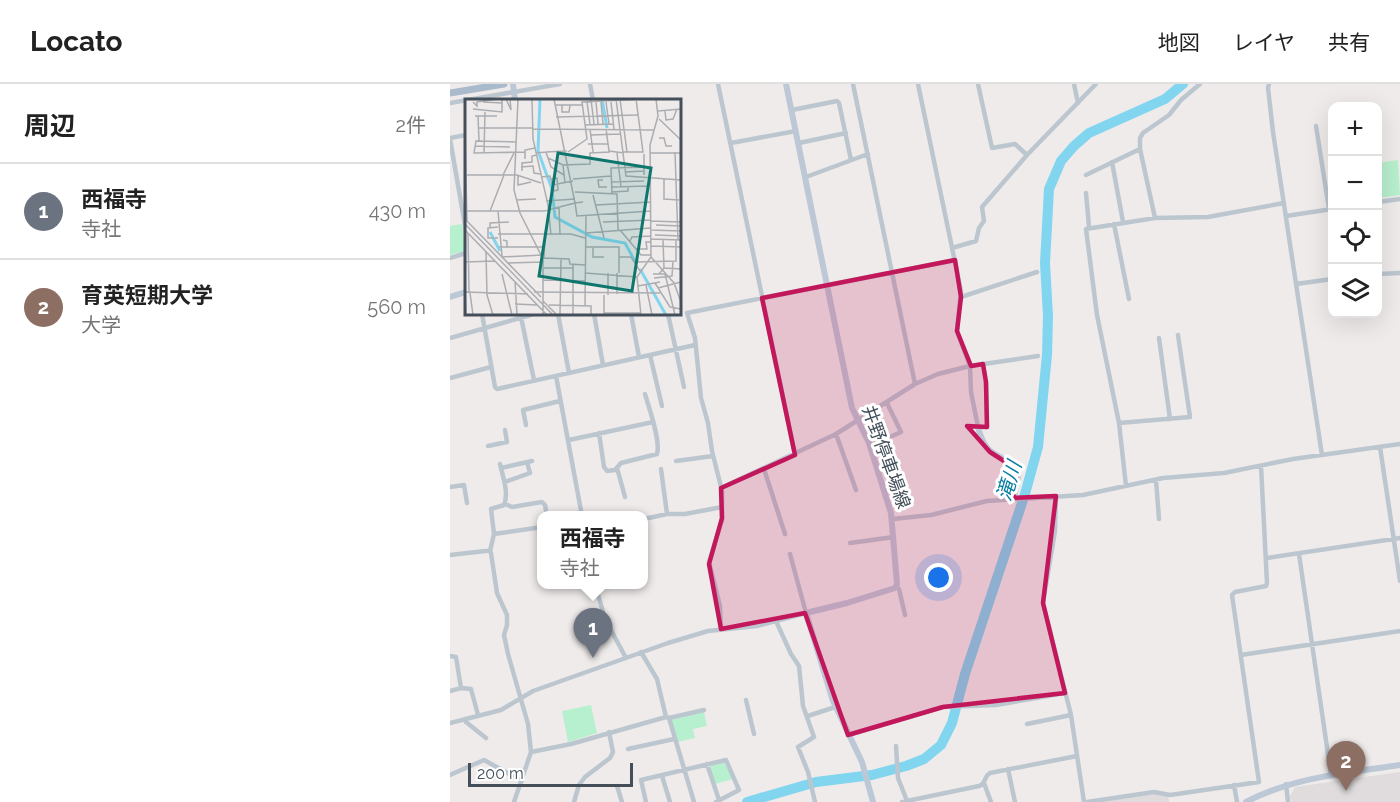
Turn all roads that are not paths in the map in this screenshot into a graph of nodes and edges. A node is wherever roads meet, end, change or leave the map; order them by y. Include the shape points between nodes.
1 (504, 84) edge
2 (513, 84) edge
3 (560, 84) edge
4 (590, 84) edge
5 (718, 84) edge
6 (786, 84) edge
7 (853, 84) edge
8 (918, 84) edge
9 (978, 84) edge
10 (1074, 84) edge
11 (1096, 84) edge
12 (1200, 84) edge
13 (1269, 84) edge
14 (513, 92) junction
15 (450, 93) edge
16 (473, 99) edge
17 (515, 99) edge
18 (593, 99) edge
19 (465, 100) edge
20 (450, 103) edge
21 (1078, 103) junction
22 (792, 110) junction
23 (1316, 126) dead end
24 (796, 131) junction
25 (846, 133) junction
26 (465, 135) edge
27 (450, 138) edge
28 (731, 143) junction
29 (799, 143) junction
30 (1140, 149) junction
31 (868, 154) junction
32 (1027, 155) junction
33 (851, 160) junction
34 (1112, 162) junction
35 (1086, 175) dead end
36 (806, 177) junction
37 (1328, 192) edge
38 (1086, 193) dead end
39 (1400, 199) edge
40 (1382, 201) edge
41 (1284, 204) junction
42 (1328, 209) edge
43 (1286, 216) junction
44 (1155, 218) junction
45 (1123, 222) junction
46 (1114, 224) junction
47 (465, 225) edge
48 (1089, 227) junction
49 (952, 248) junction
50 (465, 253) edge
51 (450, 258) edge
52 (955, 260) junction
53 (1037, 272) dead end
54 (892, 273) junction
55 (1400, 273) edge
56 (1382, 274) edge
57 (1328, 280) edge
58 (1296, 284) junction
59 (828, 285) junction
60 (465, 292) edge
61 (450, 297) edge
62 (962, 297) junction
63 (762, 298) junction
64 (1129, 299) dead end
65 (482, 315) edge
66 (530, 315) edge
67 (558, 315) edge
68 (594, 315) edge
69 (631, 315) edge
70 (668, 315) edge
71 (521, 317) junction
72 (484, 328) junction
73 (1178, 335) dead end
74 (450, 338) edge
75 (1159, 338) dead end
76 (695, 345) junction
77 (675, 350) junction
78 (650, 355) junction
79 (1038, 356) dead end
80 (639, 357) junction
81 (983, 364) junction
82 (603, 365) junction
83 (970, 366) junction
84 (491, 367) junction
85 (569, 373) junction
86 (556, 376) junction
87 (450, 378) edge
88 (534, 380) junction
89 (915, 384) junction
90 (684, 387) dead end
91 (645, 394) dead end
92 (560, 402) junction
93 (887, 403) junction
94 (662, 406) dead end
95 (1170, 419) junction
96 (652, 422) junction
97 (858, 422) junction
98 (1119, 423) junction
99 (526, 425) dead end
100 (978, 427) junction
101 (505, 430) dead end
102 (599, 433) junction
103 (836, 434) junction
104 (569, 440) junction
105 (1400, 444) edge
106 (488, 446) dead end
107 (870, 446) junction
108 (1380, 447) junction
109 (795, 455) junction
110 (1322, 455) junction
111 (713, 456) junction
112 (676, 461) dead end
113 (1261, 466) junction
114 (617, 468) junction
115 (661, 469) dead end
116 (764, 469) junction
117 (1156, 480) junction
118 (505, 482) junction
119 (1126, 486) junction
120 (450, 487) edge
121 (721, 488) junction
122 (856, 490) dead end
123 (1056, 496) junction
124 (625, 497) dead end
125 (1015, 498) junction
126 (467, 503) dead end
127 (505, 504) junction
128 (722, 507) junction
129 (545, 511) edge
130 (581, 511) edge
131 (668, 514) junction
132 (648, 518) edge
133 (893, 519) junction
134 (1159, 519) dead end
135 (537, 528) edge
136 (494, 534) junction
137 (784, 534) dead end
138 (894, 537) junction
139 (1397, 538) edge
140 (850, 543) dead end
141 (490, 550) junction
142 (790, 554) dead end
143 (1299, 554) junction
144 (450, 555) edge
145 (1267, 558) junction
146 (1400, 581) edge
147 (897, 587) junction
148 (596, 589) edge
149 (806, 613) junction
150 (904, 615) dead end
151 (776, 621) junction
152 (721, 629) junction
153 (1400, 631) edge
154 (1312, 644) junction
155 (641, 652) junction
156 (1241, 655) junction
157 (450, 656) edge
158 (626, 658) junction
159 (461, 688) junction
160 (450, 692) edge
161 (1065, 693) junction
162 (520, 698) junction
163 (746, 700) dead end
164 (835, 707) junction
165 (704, 710) dead end
166 (478, 715) junction
167 (1071, 715) junction
168 (808, 716) junction
169 (668, 717) junction
170 (465, 719) junction
171 (450, 723) edge
172 (1027, 724) dead end
173 (609, 732) junction
174 (754, 734) dead end
175 (848, 735) junction
176 (486, 738) dead end
177 (674, 740) junction
178 (896, 746) dead end
179 (628, 749) dead end
180 (531, 752) junction
181 (1077, 756) junction
182 (707, 764) junction
183 (1400, 765) edge
184 (1008, 769) junction
185 (684, 770) junction
186 (450, 775) edge
187 (1331, 775) junction
188 (662, 776) junction
189 (522, 781) junction
190 (984, 783) junction
191 (1286, 784) junction
192 (1234, 785) junction
193 (617, 786) dead end
194 (1170, 795) junction
195 (718, 801) edge
196 (514, 802) edge
197 (574, 802) edge
198 (622, 802) edge
199 (646, 802) edge
200 (670, 802) edge
201 (694, 802) edge
202 (815, 802) edge
203 (873, 802) edge
204 (904, 802) edge
205 (991, 802) edge
206 (1015, 802) edge
207 (1085, 802) edge
208 (1171, 802) edge
209 (1237, 802) edge
210 (1246, 802) edge
211 (1288, 802) edge

1 - 15 main road
2 - 14 main road
3 - 14 street
4 - 18 street
5 - 28 street
6 - 22 main road, 井野停車場線
7 - 31 street
8 - 49 street
9 - 32 street via 992,148 1015,144
10 - 21 street
11 - 21 street
12 - 30 street via 1169,115 1143,133
13 - 41 street
14 - 16 street
14 - 17 main road
19 - 20 street
21 - 32 street
22 - 24 main road, 井野停車場線
22 - 25 street via 837,101
23 - 37 street
24 - 28 street
24 - 29 main road, 井野停車場線
25 - 29 street
25 - 33 street
26 - 27 street
27 - 47 street
28 - 63 street
29 - 36 main road, 井野停車場線
30 - 34 street
30 - 44 street
31 - 33 street
31 - 54 street
32 - 49 street via 982,207 984,221 976,241
33 - 36 street
34 - 35 street
34 - 45 street
36 - 59 main road, 井野停車場線
38 - 48 street
39 - 40 street
41 - 43 street
41 - 44 street via 1208,217
42 - 43 street
43 - 58 street
44 - 45 street
45 - 46 street
46 - 48 street
46 - 64 street
48 - 98 street via 1086,229 1097,315
49 - 52 street
50 - 51 street
52 - 54 street
52 - 62 street
53 - 62 street
54 - 59 street
54 - 89 street
55 - 56 street
57 - 58 street
58 - 110 street
59 - 63 street
59 - 97 main road, 井野停車場線
60 - 61 main road
62 - 83 street via 957,331
63 - 76 street via 688,311
63 - 109 street
65 - 72 street
66 - 71 street
67 - 85 street
68 - 82 street
69 - 80 street
70 - 77 street
71 - 72 street
71 - 88 street
72 - 74 street
72 - 84 street
73 - 95 street via 1190,417
75 - 95 street
76 - 77 street
76 - 111 street
77 - 78 street
77 - 90 street
78 - 80 street
78 - 94 street
79 - 81 street
80 - 82 street
81 - 83 street
81 - 100 street via 987,427
82 - 85 street
83 - 89 street
83 - 100 street
84 - 87 street
84 - 88 street via 497,389
85 - 86 street
86 - 88 street
86 - 92 street
89 - 93 street
91 - 96 street
92 - 99 street via 523,410
92 - 104 street
93 - 97 street
93 - 107 street via 901,432
95 - 98 street
96 - 102 street
96 - 114 street via 658,453 621,463
97 - 103 street
97 - 107 main road, 井野停車場線
98 - 119 street
100 - 125 main road via 987,449 1018,472
101 - 106 street via 507,442
102 - 104 street
102 - 114 street via 605,469
103 - 109 street
103 - 122 street
104 - 130 street
105 - 108 street
107 - 133 main road, 井野停車場線
108 - 110 street
108 - 139 street
109 - 116 street
110 - 113 street
111 - 112 street
111 - 121 street
113 - 117 street
113 - 145 street
114 - 124 street
115 - 131 street
116 - 121 street
116 - 137 street
117 - 119 street
117 - 134 street
118 - 118 street via 501,466 530,462 530,473
118 - 127 street
119 - 123 street
120 - 126 street via 464,485
121 - 128 street
123 - 125 street
123 - 161 street via 1044,603
125 - 133 street
127 - 129 street via 512,507 543,503
127 - 136 street via 491,509
128 - 131 street
128 - 152 street via 709,562 720,606
131 - 132 street
133 - 138 main road, 井野停車場線
135 - 136 street
136 - 141 street
138 - 140 street
138 - 147 main road, 井野停車場線
139 - 143 street
139 - 146 street
141 - 144 street
141 - 162 street via 497,593 507,615 504,635
142 - 149 street
143 - 145 street
143 - 154 street
145 - 156 street via 1266,586 1232,595
147 - 149 main road
147 - 150 street
148 - 158 street via 604,619
149 - 151 street
149 - 164 main road
151 - 152 street
151 - 168 street via 799,666 803,706
152 - 155 street
153 - 154 street
154 - 156 street
154 - 187 street
155 - 158 street
155 - 169 street via 657,679
156 - 192 street via 1259,782
157 - 159 street via 456,657
158 - 162 street
159 - 160 street
159 - 166 street via 471,688
161 - 167 street
161 - 175 street via 996,705 949,706
162 - 166 street via 501,710
162 - 180 street
163 - 174 street
164 - 168 street
164 - 175 main road
165 - 169 street
166 - 170 street
167 - 172 street
167 - 181 street
168 - 202 street via 814,737 798,747
169 - 173 street
169 - 177 street
170 - 171 street
170 - 176 street
173 - 180 street
173 - 197 street via 613,752 610,758 585,777
175 - 203 main road via 864,768
177 - 179 street
177 - 185 street
178 - 204 street
180 - 189 street
181 - 184 street
181 - 207 street
182 - 185 street
182 - 195 street
182 - 195 street via 728,761 739,790
183 - 187 main road
184 - 190 street via 988,774
184 - 206 street
185 - 188 street
185 - 201 street
186 - 189 street via 484,760
187 - 191 main road
188 - 199 street via 641,780
188 - 200 street
189 - 196 street
190 - 204 street
190 - 205 street
191 - 210 main road
191 - 211 street
192 - 194 street
192 - 209 street
193 - 198 street
194 - 207 street via 1154,792
194 - 208 street

